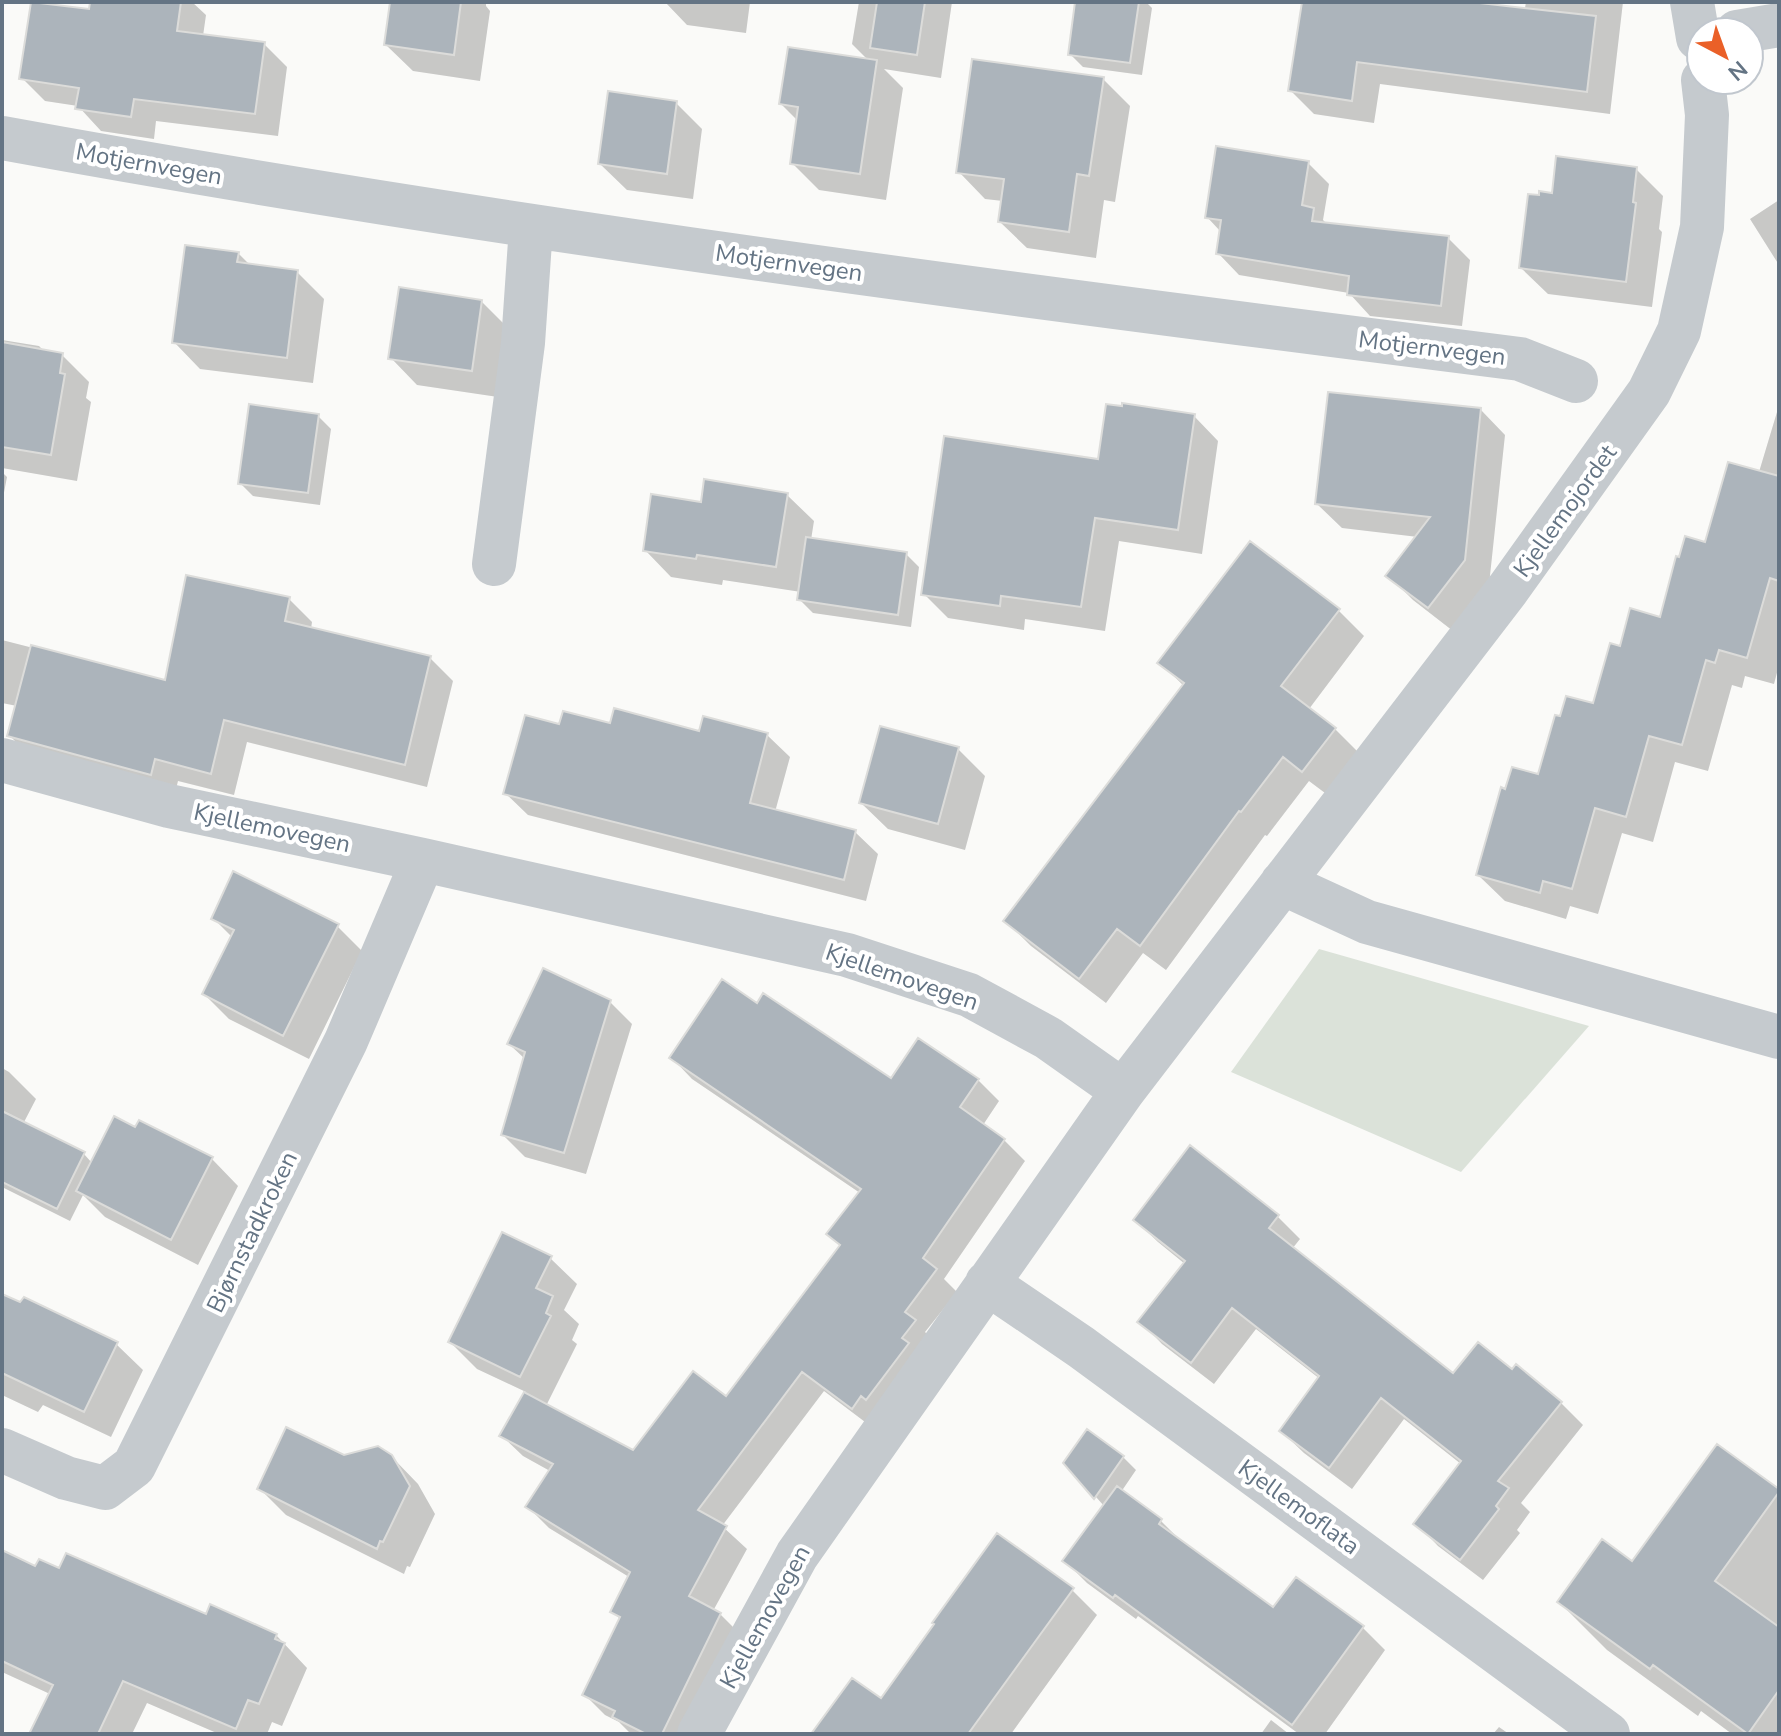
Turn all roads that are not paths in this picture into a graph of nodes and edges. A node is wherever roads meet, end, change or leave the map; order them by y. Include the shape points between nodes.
1 (1706, 96) edge
2 (2, 138) edge
3 (531, 227) junction
4 (1576, 381) dead end
5 (494, 564) dead end
6 (2, 760) edge
7 (423, 860) junction
8 (1282, 883) junction
9 (1779, 1037) edge
10 (1123, 1091) junction
11 (987, 1283) junction
12 (2, 1450) edge
13 (699, 1734) edge
14 (1608, 1734) edge

1 - 8 street, Kjellemojordet via 1702,227 1679,331 1649,392 1508,589
2 - 3 street, Motjernvegen
3 - 4 street, Motjernvegen via 1520,359
3 - 5 street via 523,343
6 - 7 street, Kjellemovegen via 169,806
7 - 10 street, Kjellemovegen via 861,959 969,995 1048,1038
7 - 12 street, Bjørnstadkroken via 346,1041 134,1466 105,1488 66,1478
8 - 9 street via 1367,922
8 - 10 street, Kjellemojordet
10 - 11 street, Kjellemovegen
11 - 13 street, Kjellemovegen via 797,1555
11 - 14 street, Kjellemoflata

